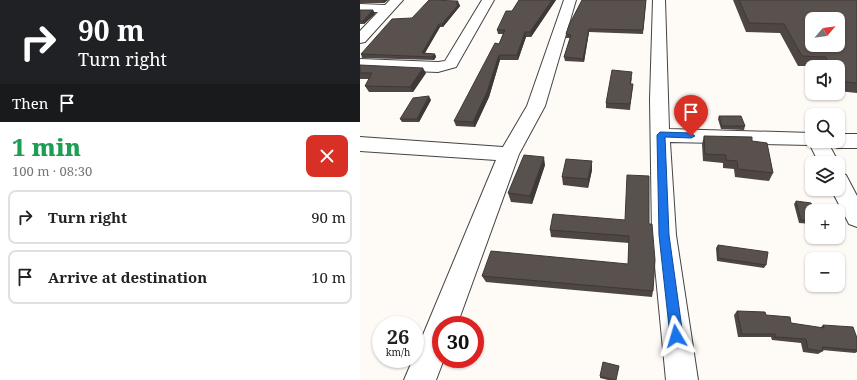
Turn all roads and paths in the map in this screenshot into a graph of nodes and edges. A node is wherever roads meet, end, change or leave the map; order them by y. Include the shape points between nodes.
1 (488, 0) edge
2 (570, 0) edge
3 (660, 0) edge
4 (392, 5) edge
5 (360, 8) edge
6 (360, 39) edge
7 (360, 64) edge
8 (660, 135) junction
9 (805, 139) edge
10 (845, 140) edge
11 (857, 141) edge
12 (360, 144) edge
13 (509, 154) junction
14 (845, 194) edge
15 (857, 217) edge
16 (446, 316) edge
17 (432, 351) edge
18 (420, 380) edge
19 (682, 380) edge

1 - 7 street via 451,64 438,67
2 - 13 street via 536,106
3 - 8 street
4 - 5 street
4 - 6 street
8 - 9 street
8 - 19 street via 664,235
10 - 11 street
12 - 13 street
13 - 16 street
14 - 15 street
17 - 18 street

